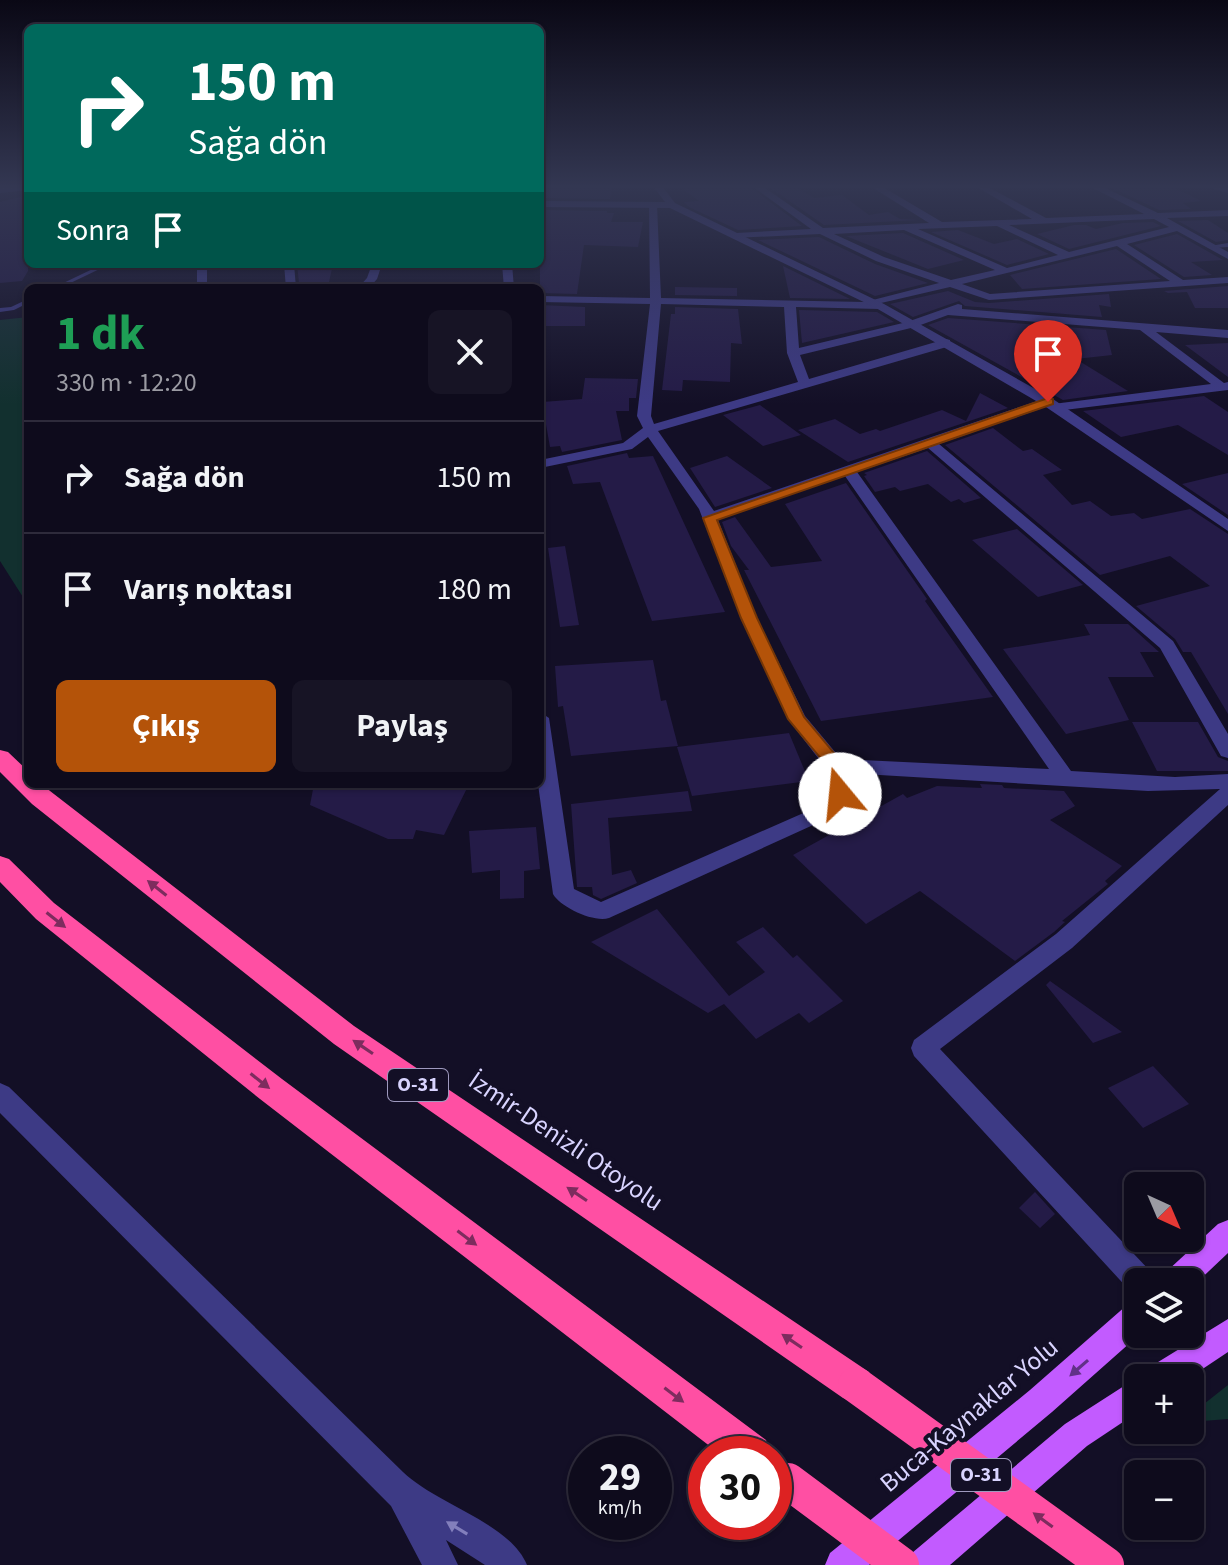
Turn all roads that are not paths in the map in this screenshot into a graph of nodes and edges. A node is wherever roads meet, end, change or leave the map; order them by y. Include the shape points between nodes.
1 (654, 259) edge
2 (783, 259) edge
3 (880, 259) edge
4 (979, 259) edge
5 (1055, 259) edge
6 (1144, 259) edge
7 (98, 268) edge
8 (1006, 271) junction
9 (1228, 281) edge
10 (1181, 283) junction
11 (64, 284) edge
12 (947, 284) junction
13 (989, 297) junction
14 (544, 299) edge
15 (656, 301) junction
16 (24, 303) edge
17 (875, 304) junction
18 (790, 306) junction
19 (0, 310) edge
20 (946, 311) junction
21 (911, 325) junction
22 (1144, 328) junction
23 (1228, 334) edge
24 (946, 343) junction
25 (793, 353) junction
26 (804, 382) junction
27 (1225, 386) edge
28 (1207, 389) junction
29 (1228, 403) edge
30 (1052, 404) junction
31 (650, 429) junction
32 (929, 442) junction
33 (544, 463) edge
34 (848, 470) junction
35 (710, 518) junction
36 (1228, 526) edge
37 (1228, 751) edge
38 (544, 753) edge
39 (0, 758) edge
40 (835, 765) junction
41 (1065, 777) junction
42 (24, 781) edge
43 (1228, 781) edge
44 (31, 788) edge
45 (1228, 793) edge
46 (0, 866) edge
47 (0, 1095) edge
48 (1228, 1234) edge
49 (1128, 1268) edge
50 (1191, 1268) edge
51 (1124, 1328) edge
52 (1228, 1334) edge
53 (1182, 1364) edge
54 (1124, 1402) edge
55 (728, 1436) edge
56 (792, 1484) edge
57 (402, 1494) junction
58 (441, 1565) edge
59 (510, 1565) edge
60 (842, 1565) edge
61 (901, 1565) edge
62 (924, 1565) edge
63 (1106, 1565) edge

1 - 15 street
2 - 17 street
3 - 12 street
4 - 8 street
5 - 8 street
6 - 10 street
7 - 11 lane
8 - 12 street
9 - 10 street
10 - 13 street
12 - 13 street
12 - 17 street
13 - 20 street
14 - 15 street
15 - 18 street
15 - 31 street via 644,416
16 - 19 lane
17 - 18 street
17 - 21 street
18 - 25 street
20 - 21 street
20 - 22 street
21 - 24 street
21 - 25 street
22 - 23 street
22 - 27 street
24 - 26 street
24 - 30 street
25 - 26 street
26 - 31 street
27 - 28 street
28 - 29 street
28 - 30 street
30 - 32 street
30 - 36 street
31 - 33 street via 627,446
31 - 35 street
32 - 34 street
32 - 37 street via 1167,645
34 - 35 street
34 - 41 street
35 - 40 street via 797,719
38 - 40 street via 564,894 601,912 815,816 840,794
42 -> 39 highway, İzmir-Denizli Otoyolu / O-31, bridge
40 - 41 street
41 - 43 street via 1197,785
63 -> 44 highway, İzmir-Denizli Otoyolu / O-31, bridge via 856,1385 344,1035
45 - 49 street via 1064,941 923,1048
46 -> 55 highway via 45,911 258,1080
47 - 57 street
48 - 50 main road
51 -> 60 main road, Buca-Kaynaklar Yolu
52 - 53 main road
54 - 62 main road via 1076,1435
56 - 61 highway, bridge
57 - 58 street
59 -> 57 street

